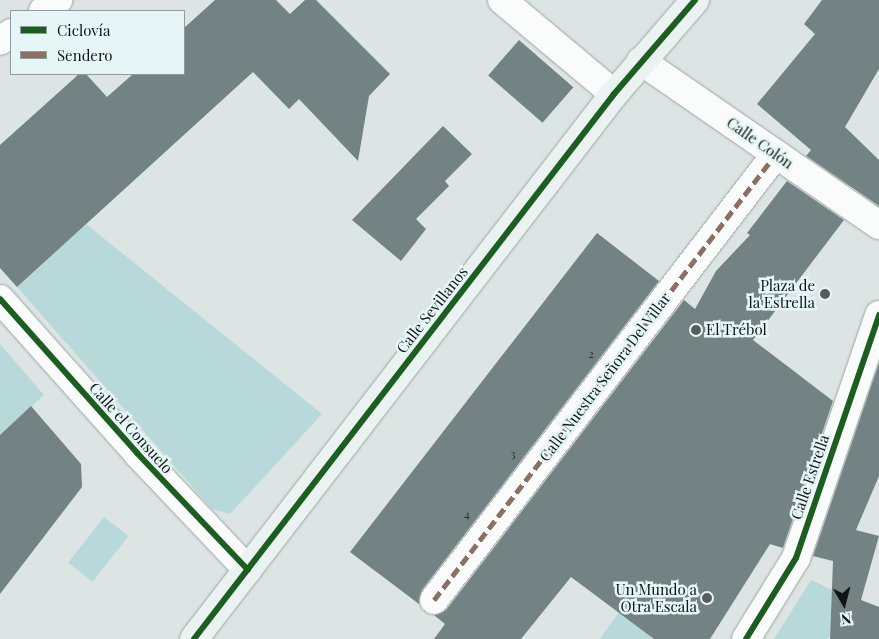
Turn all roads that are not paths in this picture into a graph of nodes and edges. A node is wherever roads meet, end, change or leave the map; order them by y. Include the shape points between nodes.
1 (58, 0) edge
2 (502, 0) edge
3 (695, 0) edge
4 (43, 10) edge
5 (641, 61) junction
6 (614, 94) junction
7 (776, 154) junction
8 (879, 225) edge
9 (0, 299) edge
10 (879, 315) edge
11 (248, 570) junction
12 (434, 600) dead end
13 (194, 639) edge
14 (746, 639) edge

1 - 4 street
2 - 6 street
3 - 5 main road, Calle Sevillanos
5 - 6 main road, Calle Sevillanos
5 - 7 street, Calle Colón
6 - 11 main road, Calle Sevillanos
7 - 8 street, Calle Colón
7 - 12 street, Calle Nuestra Señora Del Villar
9 - 11 street, Calle el Consuelo via 137,453
10 - 14 street, Calle Estrella via 796,558
11 - 13 main road, Calle Sevillanos

